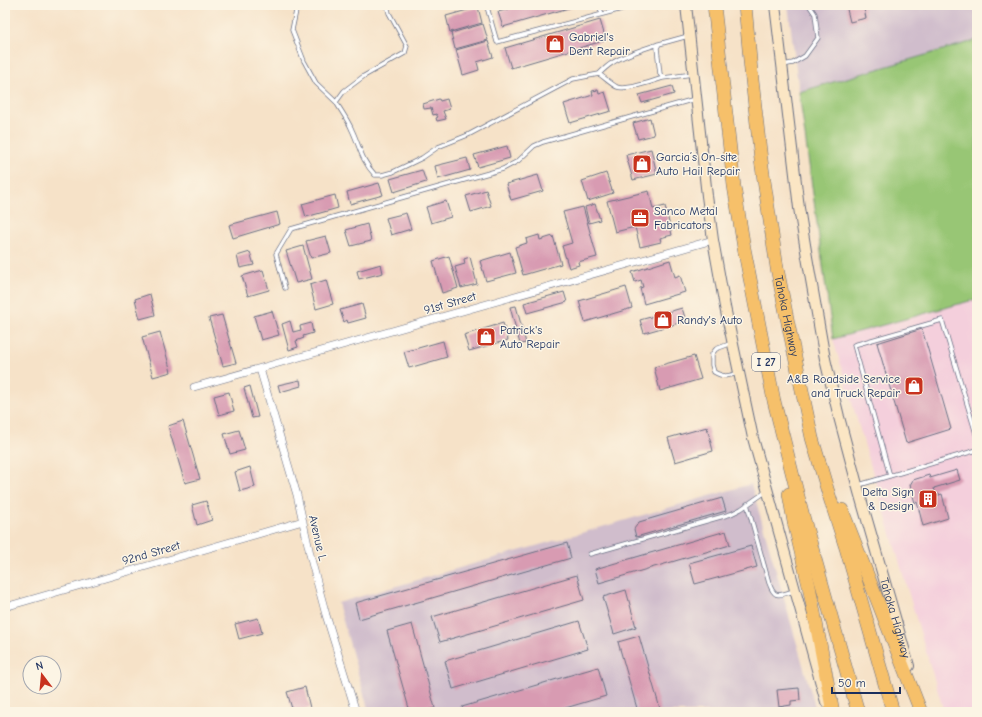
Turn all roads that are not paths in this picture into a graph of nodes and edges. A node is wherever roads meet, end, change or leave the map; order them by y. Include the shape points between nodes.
1 (299, 5) edge
2 (387, 5) edge
3 (493, 5) edge
4 (599, 5) edge
5 (637, 5) edge
6 (686, 5) edge
7 (714, 5) edge
8 (745, 5) edge
9 (775, 5) edge
10 (809, 5) edge
11 (602, 14) junction
12 (689, 36) junction
13 (659, 44) junction
14 (782, 65) junction
15 (599, 74) junction
16 (694, 74) junction
17 (663, 78) junction
18 (696, 99) junction
19 (336, 102) junction
20 (713, 240) junction
21 (285, 288) dead end
22 (733, 343) junction
23 (260, 369) junction
24 (740, 372) junction
25 (194, 387) dead end
26 (776, 410) junction
27 (810, 426) junction
28 (977, 437) edge
29 (977, 450) edge
30 (890, 476) junction
31 (858, 485) junction
32 (767, 490) junction
33 (747, 504) junction
34 (303, 521) junction
35 (590, 554) dead end
36 (794, 590) junction
37 (5, 607) edge
38 (356, 712) edge
39 (828, 712) edge
40 (832, 712) edge
41 (858, 712) edge
42 (893, 712) edge
43 (921, 712) edge

1 - 19 lane via 292,30 316,83
2 - 19 lane via 407,46 405,53 364,76 344,91
3 - 11 lane via 487,7 497,42
4 - 11 lane
5 - 11 lane
6 - 12 main road
7 - 26 highway, I 27 via 734,186 746,263
8 - 27 highway, Tahoka Highway / I 27 via 761,160 776,261
9 - 14 main road, Tahoka Highway
10 - 14 lane via 815,14 818,38 805,56 793,64
12 - 13 lane
12 - 16 main road
13 - 15 lane via 630,54
13 - 17 lane via 657,48 660,74
14 - 31 main road, Tahoka Highway via 808,265 839,418
15 - 17 lane via 619,88
15 - 19 lane via 573,79 468,135 382,175 375,175 368,167 352,129
16 - 17 lane
16 - 18 main road
18 - 20 main road
18 - 21 lane via 543,142 503,169 290,230 276,254
20 - 22 main road
20 - 23 street, 91st Street
22 - 24 main road
22 - 24 lane via 716,349 712,354 712,365 714,372 720,375
23 - 25 street, 91st Street
23 - 34 street, Avenue L
24 - 32 main road via 753,438
26 - 40 highway via 794,522 809,586
26 - 41 highway, I 27
27 - 42 highway, Tahoka Highway / I 27
27 - 43 highway
28 - 30 lane via 942,320 854,345
29 - 30 lane
30 - 31 lane
31 - 43 main road, Tahoka Highway
32 - 33 lane
32 - 36 main road
33 - 35 lane via 731,514
33 - 36 lane via 772,592 780,595
34 - 37 street, 92nd Street
34 - 38 street, Avenue L via 326,614
36 - 39 main road

